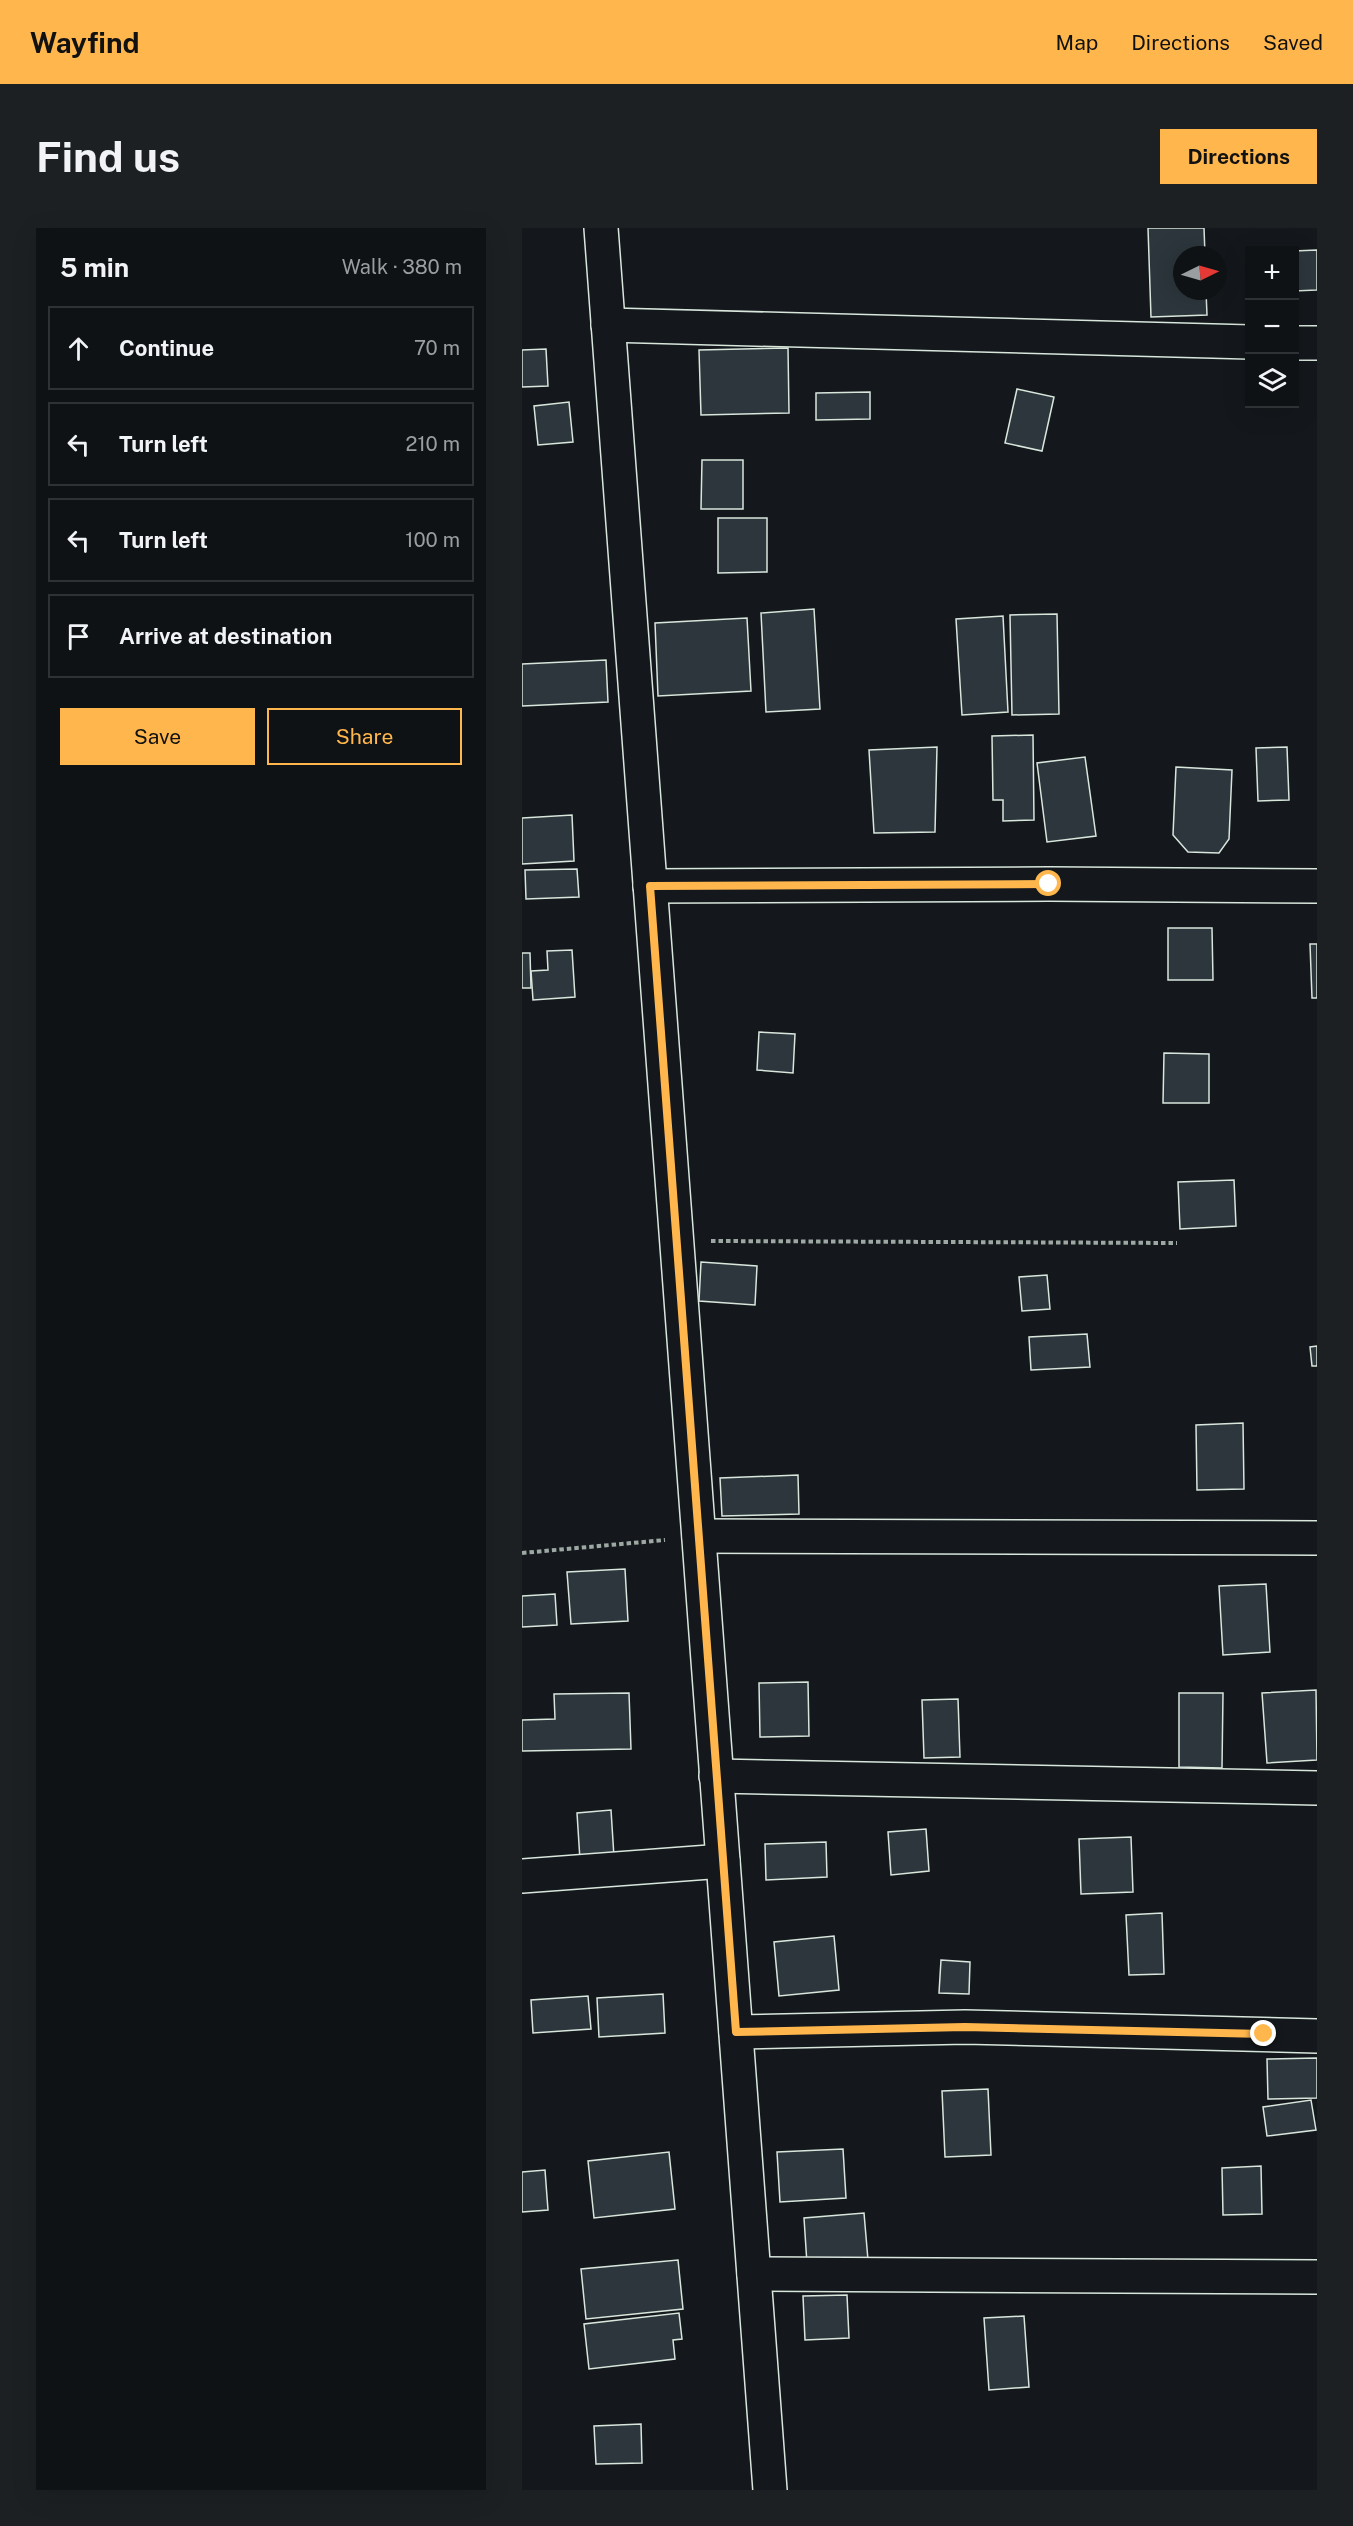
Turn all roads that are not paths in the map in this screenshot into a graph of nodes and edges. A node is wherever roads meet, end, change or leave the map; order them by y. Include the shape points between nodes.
1 (601, 228) edge
2 (608, 325) junction
3 (1245, 342) edge
4 (1299, 343) edge
5 (1317, 343) edge
6 (650, 886) junction
7 (1317, 886) edge
8 (699, 1536) junction
9 (1317, 1538) edge
10 (716, 1776) junction
11 (1317, 1788) edge
12 (723, 1862) junction
13 (522, 1876) edge
14 (736, 2032) junction
15 (1317, 2036) edge
16 (754, 2274) junction
17 (1317, 2277) edge
18 (770, 2490) edge

1 - 2 street
2 - 3 street
2 - 6 street
4 - 5 street
6 - 7 street
6 - 8 street
8 - 9 street
8 - 10 street
10 - 11 street
10 - 12 street
12 - 13 street
12 - 14 street
14 - 15 street via 965,2027
14 - 16 street
16 - 17 street
16 - 18 street

